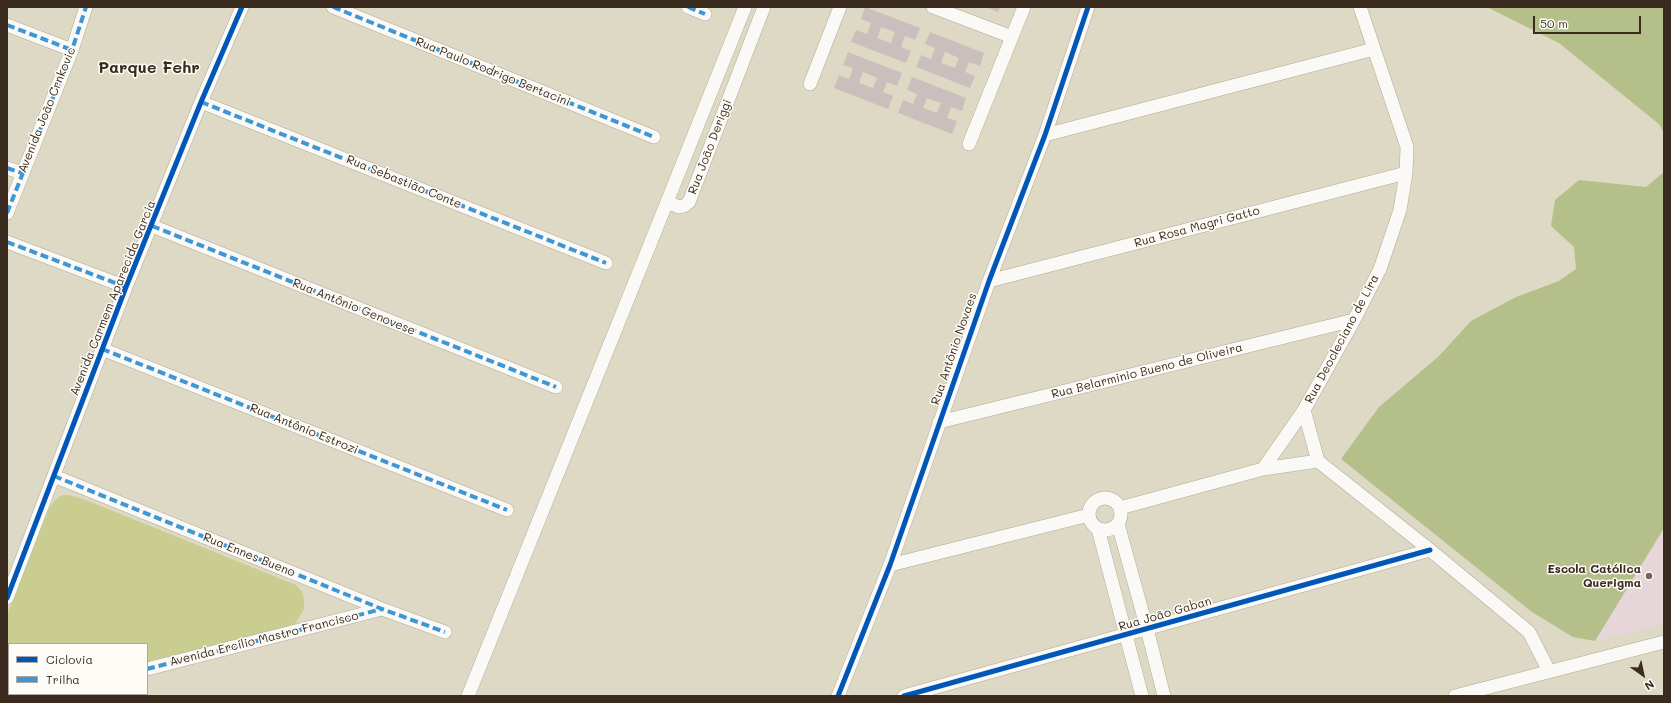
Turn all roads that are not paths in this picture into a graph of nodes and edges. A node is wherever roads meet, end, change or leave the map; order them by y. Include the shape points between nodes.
1 (86, 7) edge
2 (242, 7) edge
3 (333, 7) edge
4 (688, 7) edge
5 (745, 7) edge
6 (764, 7) edge
7 (840, 7) edge
8 (933, 7) edge
9 (1024, 7) edge
10 (1088, 7) edge
11 (1360, 7) edge
12 (705, 14) dead end
13 (7, 25) edge
14 (1012, 37) junction
15 (1374, 49) junction
16 (72, 50) junction
17 (810, 84) dead end
18 (202, 102) junction
19 (1045, 135) junction
20 (654, 137) dead end
21 (969, 144) dead end
22 (7, 168) edge
23 (1406, 173) junction
24 (22, 174) junction
25 (667, 202) junction
26 (7, 212) edge
27 (152, 226) junction
28 (7, 242) edge
29 (606, 263) dead end
30 (989, 282) junction
31 (126, 287) junction
32 (1354, 320) junction
33 (102, 349) junction
34 (556, 387) dead end
35 (1304, 410) junction
36 (939, 422) junction
37 (1318, 461) junction
38 (1263, 469) junction
39 (54, 476) junction
40 (1120, 508) junction
41 (507, 510) dead end
42 (1089, 515) junction
43 (1118, 524) junction
44 (1098, 529) junction
45 (1430, 550) junction
46 (890, 565) junction
47 (7, 598) edge
48 (382, 609) junction
49 (1147, 629) junction
50 (445, 632) dead end
51 (1127, 635) junction
52 (1664, 642) edge
53 (148, 669) edge
54 (1549, 671) junction
55 (468, 696) edge
56 (838, 696) edge
57 (904, 696) edge
58 (1142, 696) edge
59 (1164, 696) edge
60 (1455, 696) edge

1 - 16 street, Avenida João Crnkovic
2 - 18 street, Avenida Carmem Aparecida Garcia
3 - 20 street, Rua Paulo Rodrigo Bertacini
4 - 12 street
5 - 25 street, Rua João Deriggi
6 - 25 street, Rua João Deriggi via 689,202 679,207
7 - 17 street
8 - 14 street
9 - 14 street
10 - 19 street, Rua Antônio Novaes
11 - 15 street, Rua Deocleciano de Lira
13 - 16 street
14 - 21 street
15 - 19 street
15 - 23 street, Rua Deocleciano de Lira via 1407,146
16 - 24 street, Avenida João Crnkovic
18 - 27 street, Avenida Carmem Aparecida Garcia
18 - 29 street, Rua Sebastião Conte
19 - 30 street, Rua Antônio Novaes
22 - 24 street
23 - 30 street, Rua Rosa Magri Gatto
23 - 32 street, Rua Deocleciano de Lira via 1400,210 1380,269
24 - 26 street, Avenida João Crnkovic
25 - 55 street
27 - 31 street, Avenida Carmem Aparecida Garcia
27 - 34 street, Rua Antônio Genovese
28 - 31 street
30 - 36 street, Rua Antônio Novaes
31 - 33 street, Avenida Carmem Aparecida Garcia
32 - 35 street, Rua Deocleciano de Lira
32 - 36 street, Rua Belarminio Bueno de Oliveira
33 - 39 street, Avenida Carmem Aparecida Garcia
33 - 41 street, Rua Antônio Estrozi
35 - 37 street, Rua Deocleciano de Lira
35 - 38 street
36 - 46 street, Rua Antônio Novaes
37 - 38 street
37 - 45 street
38 - 40 street
39 - 47 street, Avenida Carmem Aparecida Garcia
39 - 48 street, Rua Ennes Bueno
40 - 42 street via 1112,500 1101,499 1092,505
40 - 43 street
42 - 44 street via 1093,525
42 - 46 street
43 - 44 street via 1109,530
43 - 49 street
44 - 51 street
45 - 49 street, Rua João Gaban
45 - 54 street via 1529,632
46 - 56 street, Rua Antônio Novaes
48 - 50 street, Rua Ennes Bueno
48 - 53 street, Avenida Ercílio Mastro Francisco
49 - 51 street, Rua João Gaban
49 - 59 street
51 - 57 street, Rua João Gaban
51 - 58 street
52 - 54 street
54 - 60 street

